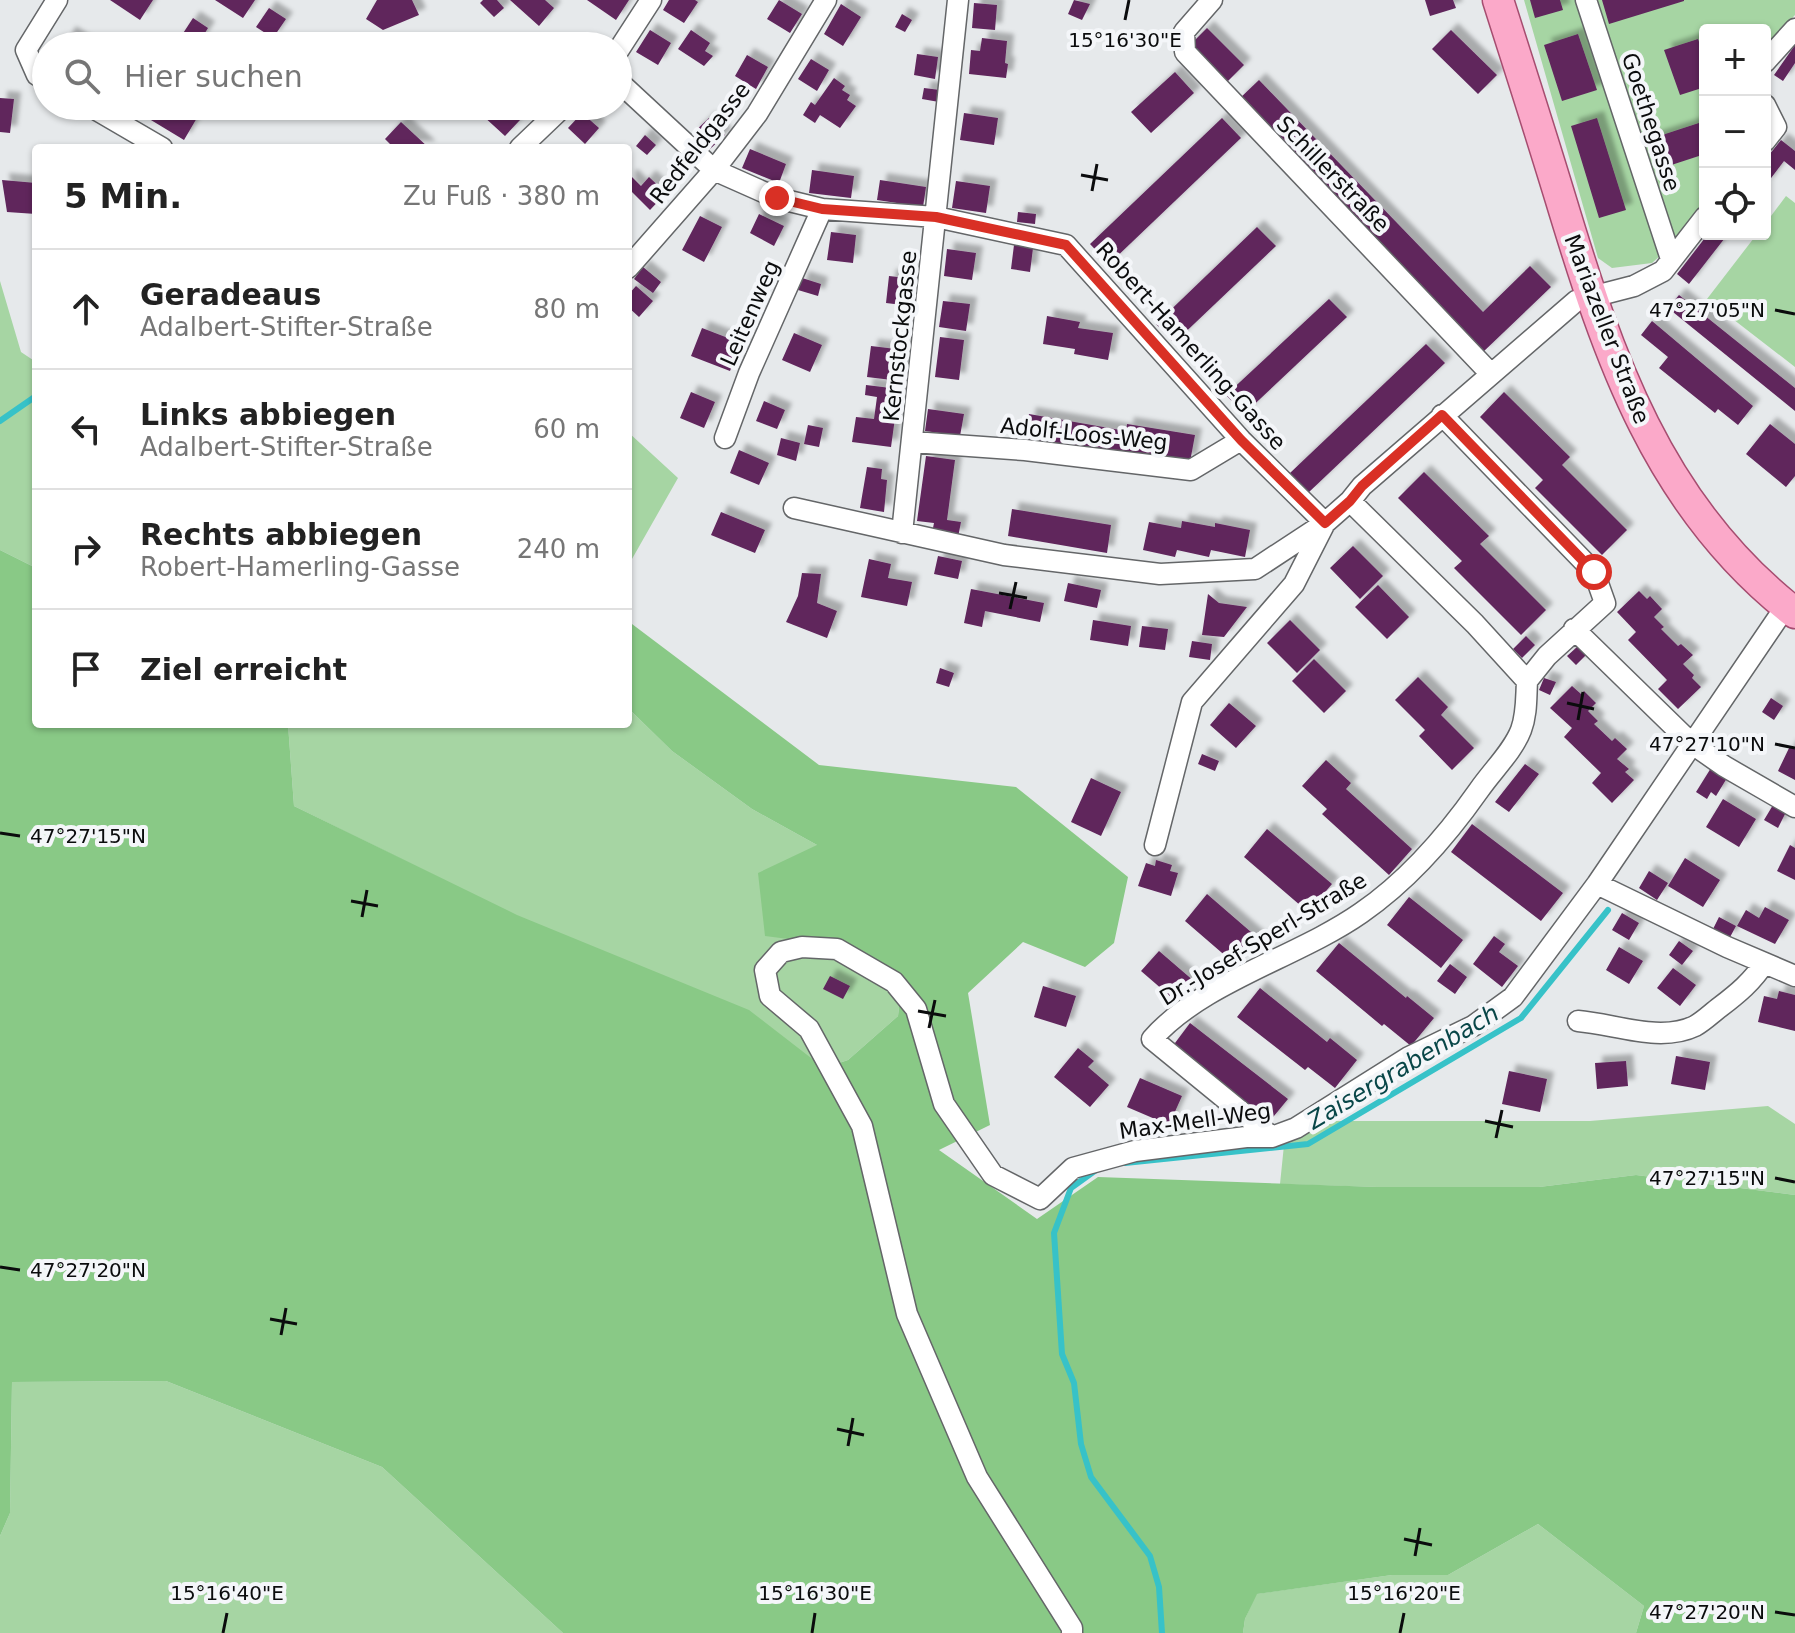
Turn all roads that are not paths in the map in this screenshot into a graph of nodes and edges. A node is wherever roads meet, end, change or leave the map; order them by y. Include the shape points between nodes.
1 (57, 0) edge
2 (651, 0) edge
3 (826, 0) edge
4 (958, 0) edge
5 (1212, 0) edge
6 (1498, 0) edge
7 (1586, 0) edge
8 (1795, 29) edge
9 (37, 32) edge
10 (630, 32) edge
11 (32, 40) edge
12 (1771, 55) edge
13 (32, 64) edge
14 (632, 94) edge
15 (114, 120) edge
16 (549, 120) edge
17 (155, 144) edge
18 (524, 144) edge
19 (714, 170) junction
20 (822, 209) junction
21 (936, 217) junction
22 (1699, 224) edge
23 (1671, 259) junction
24 (632, 263) edge
25 (1592, 296) junction
26 (1490, 373) junction
27 (1442, 415) junction
28 (725, 438) dead end
29 (1241, 440) junction
30 (913, 442) junction
31 (1350, 501) junction
32 (794, 508) dead end
33 (1325, 523) junction
34 (902, 533) junction
35 (1790, 609) edge
36 (1574, 629) junction
37 (1527, 681) junction
38 (1691, 743) junction
39 (1795, 807) edge
40 (1155, 845) dead end
41 (1597, 884) junction
42 (1764, 963) junction
43 (1795, 976) edge
44 (1578, 1021) dead end
45 (1272, 1137) junction
46 (1072, 1633) edge

1 - 9 street
2 - 10 street
3 - 19 street, Redfeldgasse via 757,114
4 - 21 street, Kernstockgasse
5 - 26 street, Schillerstraße via 1184,32 1185,52
6 - 25 main road, Mariazeller Straße
7 - 23 street, Goethegasse
8 - 12 street
11 - 13 street via 26,50
14 - 19 street, Robert-Hamerling-Gasse
15 - 17 street
16 - 18 street
19 - 20 street, Robert-Hamerling-Gasse via 777,198
19 - 24 street, Redfeldgasse
20 - 21 street, Robert-Hamerling-Gasse
20 - 28 street, Leitenweg
21 - 29 street, Robert-Hamerling-Gasse via 1066,245
21 - 30 street, Kernstockgasse
22 - 23 street
23 - 25 street via 1654,277
25 - 26 street via 1576,301
25 - 35 main road, Mariazeller Straße via 1636,409 1669,473 1722,545
26 - 27 street
27 - 31 street
27 - 36 street via 1594,572 1605,603
29 - 30 street, Adolf-Loos-Weg via 1191,470
29 - 33 street, Robert-Hamerling-Gasse
30 - 34 street, Kernstockgasse
31 - 33 street
31 - 37 street
32 - 34 street
33 - 34 street via 1255,569 1160,574 1004,555
33 - 40 street via 1294,584 1192,702
35 - 38 street, Max-Mell-Weg
36 - 37 street
36 - 38 street
37 - 45 street, Dr.-Josef-Sperl-Straße via 1520,732 1420,865 1360,914 1206,998 1152,1039
38 - 39 street
38 - 41 street, Max-Mell-Weg
41 - 42 street
41 - 45 street, Max-Mell-Weg via 1513,997 1473,1026
42 - 43 street
42 - 44 street via 1728,1001 1696,1025 1675,1033
45 - 46 street, Max-Mell-Weg via 1135,1151 1073,1168 1040,1199 993,1175 944,1104 916,1009 894,982 837,949 781,952 765,970 770,996 809,1029 862,1126 907,1314 977,1477

